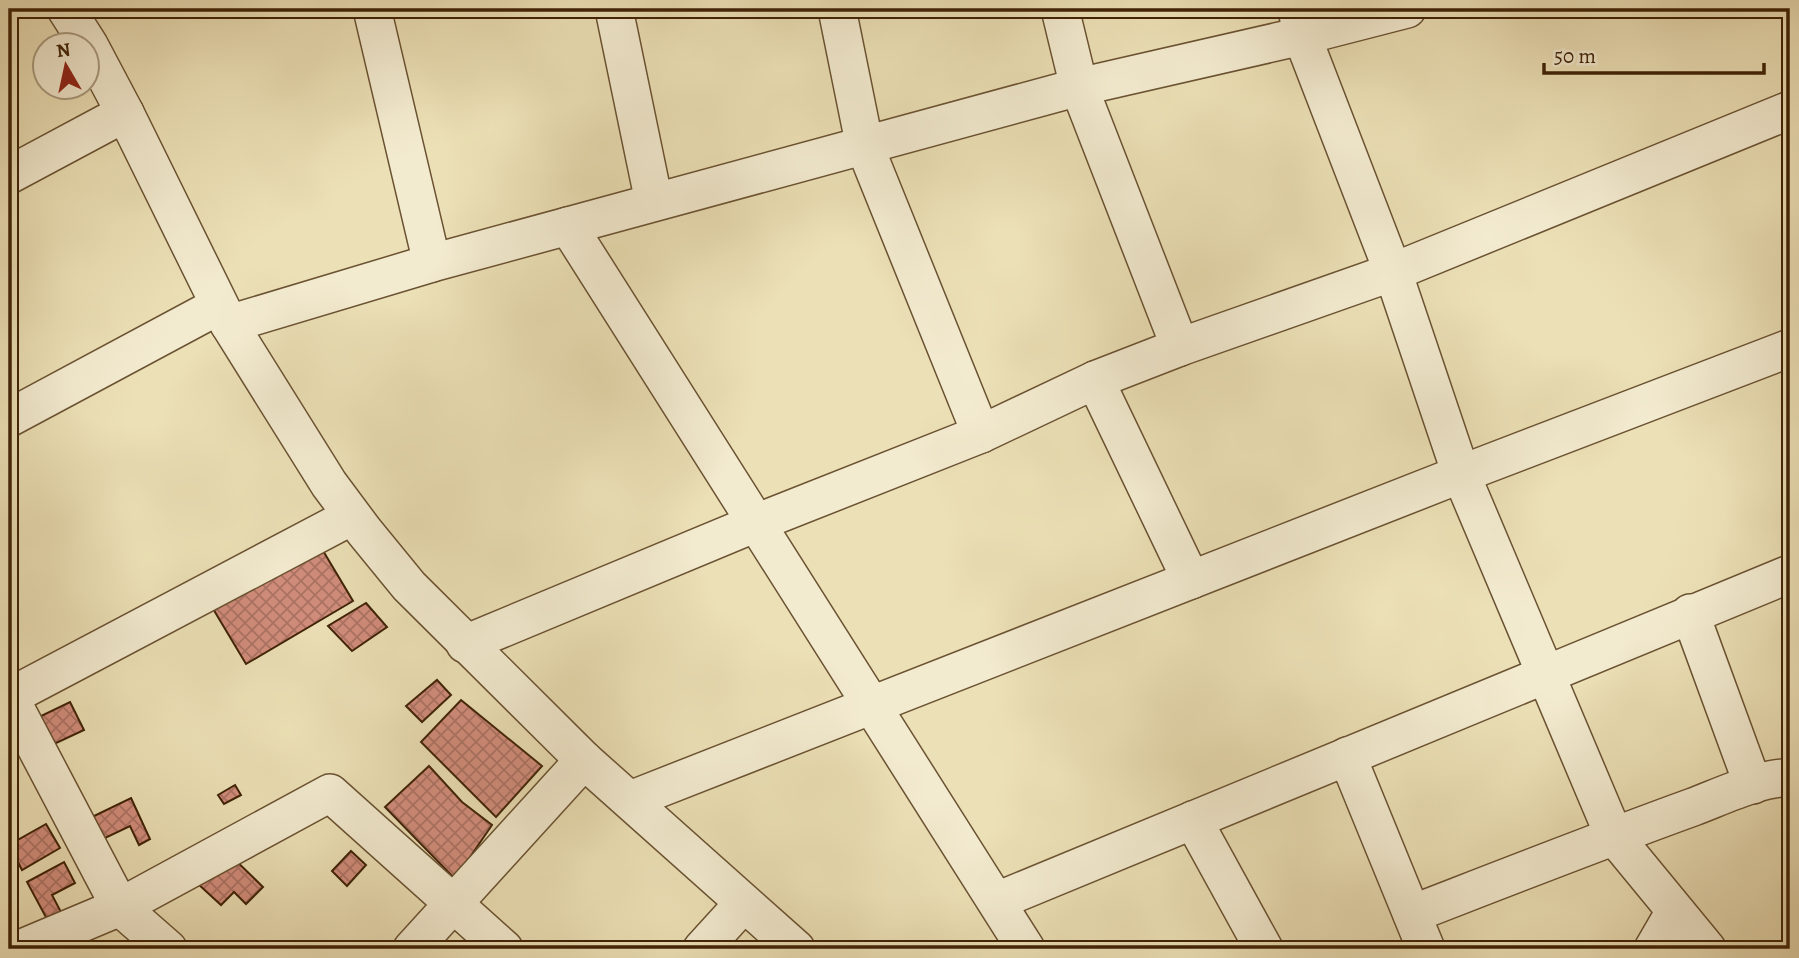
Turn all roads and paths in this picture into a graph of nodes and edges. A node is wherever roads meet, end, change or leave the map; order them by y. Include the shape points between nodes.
1 (66, 9) edge
2 (372, 9) edge
3 (614, 9) edge
4 (837, 9) edge
5 (1060, 9) edge
6 (1407, 9) edge
7 (1300, 22) edge
8 (1079, 88) junction
9 (1790, 110) edge
10 (125, 113) junction
11 (864, 147) junction
12 (9, 175) edge
13 (654, 202) junction
14 (568, 226) junction
15 (432, 263) junction
16 (1393, 272) junction
17 (223, 315) junction
18 (1180, 347) junction
19 (1790, 348) edge
20 (1096, 380) junction
21 (9, 418) edge
22 (981, 434) junction
23 (1461, 474) junction
24 (352, 516) junction
25 (756, 523) junction
26 (1787, 575) dead end
27 (1191, 580) junction
28 (1690, 613) junction
29 (465, 644) junction
30 (1547, 673) junction
31 (9, 696) edge
32 (872, 704) junction
33 (1348, 756) junction
34 (583, 760) junction
35 (1790, 778) edge
36 (1753, 785) junction
37 (630, 800) junction
38 (1193, 820) junction
39 (1614, 835) junction
40 (997, 901) junction
41 (453, 904) junction
42 (743, 904) junction
43 (120, 907) junction
44 (1675, 911) junction
45 (1412, 915) junction
46 (20, 949) edge
47 (168, 949) edge
48 (412, 949) edge
49 (504, 949) edge
50 (702, 949) edge
51 (796, 949) edge
52 (1026, 949) edge
53 (1265, 949) edge
54 (1426, 949) edge
55 (1653, 949) edge
56 (1707, 949) edge

1 - 10 street
2 - 15 street
3 - 13 street
4 - 11 street
5 - 8 street
6 - 7 street
7 - 8 street
7 - 16 street
8 - 11 street
8 - 18 street
9 - 16 street
10 - 12 street
10 - 17 street
11 - 13 street
11 - 22 street
13 - 14 street
14 - 15 street
14 - 25 street
15 - 17 street
16 - 18 street
16 - 23 street
17 - 21 street
17 - 24 street
18 - 20 street
19 - 23 street
20 - 22 street
20 - 27 street
22 - 25 street
23 - 27 street
23 - 30 street
24 - 29 street via 409,586
24 - 31 street
25 - 29 street
25 - 32 street
26 - 28 street
27 - 32 street
28 - 30 street
28 - 36 street
29 - 34 street
30 - 33 street
30 - 39 street
31 - 43 street
32 - 37 street
32 - 40 street
33 - 38 street
33 - 45 street
34 - 37 street
34 - 41 street
35 - 36 street
36 - 39 street
37 - 42 street
38 - 40 street
38 - 53 street
39 - 44 street
39 - 45 street
40 - 52 street
41 - 43 street via 330,793
41 - 48 street
41 - 49 street
42 - 50 street
42 - 51 street
43 - 46 street
43 - 47 street
44 - 55 street
44 - 56 street
45 - 54 street

